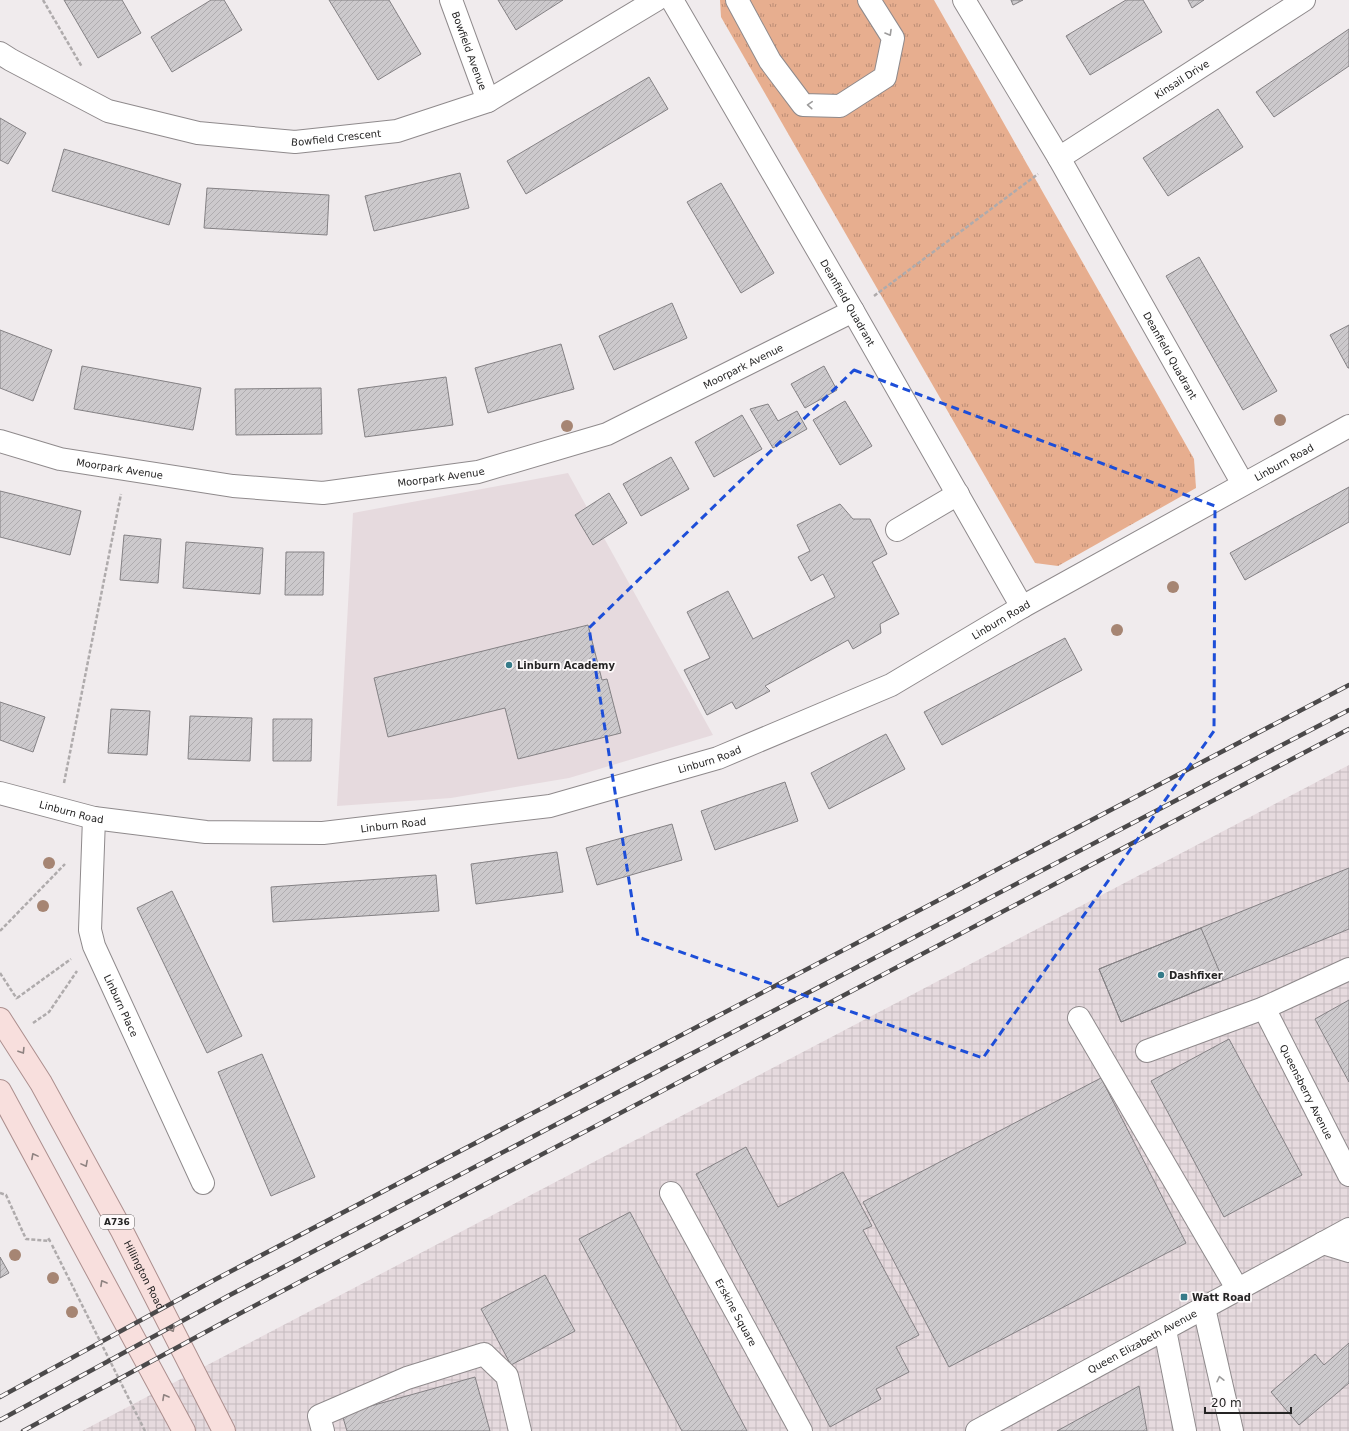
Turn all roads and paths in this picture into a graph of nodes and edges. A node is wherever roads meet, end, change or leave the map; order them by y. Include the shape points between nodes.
1 (43, 0) edge
2 (451, 0) edge
3 (656, 0) edge
4 (672, 0) edge
5 (737, 0) edge
6 (869, 0) edge
7 (964, 0) edge
8 (1304, 0) edge
9 (0, 52) edge
10 (85, 72) dead end
11 (488, 101) junction
12 (1059, 158) junction
13 (853, 311) junction
14 (1349, 426) edge
15 (0, 441) edge
16 (126, 470) junction
17 (1243, 484) junction
18 (958, 494) junction
19 (897, 530) dead end
20 (1022, 607) junction
21 (0, 793) edge
22 (59, 808) junction
23 (94, 818) junction
24 (93, 861) junction
25 (0, 931) edge
26 (94, 946) junction
27 (1349, 969) edge
28 (17, 998) dead end
29 (1264, 1008) junction
30 (1079, 1018) dead end
31 (0, 1019) edge
32 (13, 1037) junction
33 (1147, 1052) dead end
34 (0, 1091) edge
35 (1349, 1175) edge
36 (203, 1183) dead end
37 (0, 1193) edge
38 (671, 1193) dead end
39 (1349, 1230) edge
40 (46, 1235) dead end
41 (50, 1241) junction
42 (1323, 1244) junction
43 (1349, 1251) edge
44 (1238, 1290) junction
45 (1204, 1308) junction
46 (1165, 1330) junction
47 (145, 1431) edge
48 (184, 1431) edge
49 (224, 1431) edge
50 (323, 1431) edge
51 (520, 1431) edge
52 (801, 1431) edge
53 (978, 1431) edge
54 (1185, 1431) edge
55 (1232, 1431) edge

1 - 10 path
2 - 11 street, Bowfield Avenue
3 - 11 street, Bowfield Crescent
4 - 13 street, Deanfield Quadrant
6 -> 5 street via 893,38 885,77 840,106 803,105 770,61
7 - 12 street, Deanfield Quadrant
8 - 12 street, Kinsail Drive
9 - 11 street, Bowfield Crescent via 10,60 108,111 198,133 295,142 398,131
12 - 13 path
12 - 17 street, Deanfield Quadrant
13 - 16 street, Moorpark Avenue via 607,434 478,472 323,493 233,486
13 - 18 street, Deanfield Quadrant
14 - 17 street, Linburn Road
15 - 16 street, Moorpark Avenue via 60,459
16 - 22 path
17 - 20 street, Linburn Road
18 - 19 street
18 - 20 street, Deanfield Quadrant
20 - 23 street, Linburn Road via 884,688 718,758 550,806 323,833 206,832
21 - 22 street, Linburn Road
22 - 23 street, Linburn Road
23 - 24 street, Linburn Place
24 - 25 path via 68,861
24 - 26 street, Linburn Place via 90,930
26 - 28 path via 78,954
26 - 32 path via 49,1012
26 - 36 street, Linburn Place
27 - 29 street
29 - 33 street
29 - 35 street, Queensberry Avenue
30 - 44 street
31 - 32 main road, Hillington Road / A736
32 -> 49 main road, Hillington Road / A736 via 122,1231
48 -> 34 main road
37 - 41 path via 6,1195 26,1239
38 - 52 street, Erskine Square
39 - 42 street, Queen Elizabeth Avenue
40 - 41 path
41 - 47 path
42 - 43 street
42 - 44 street, Queen Elizabeth Avenue
44 - 45 street, Queen Elizabeth Avenue
45 - 46 street, Queen Elizabeth Avenue
55 -> 45 street
46 - 53 street, Queen Elizabeth Avenue
46 - 54 street
50 - 51 street via 319,1416 407,1378 484,1354 507,1376

